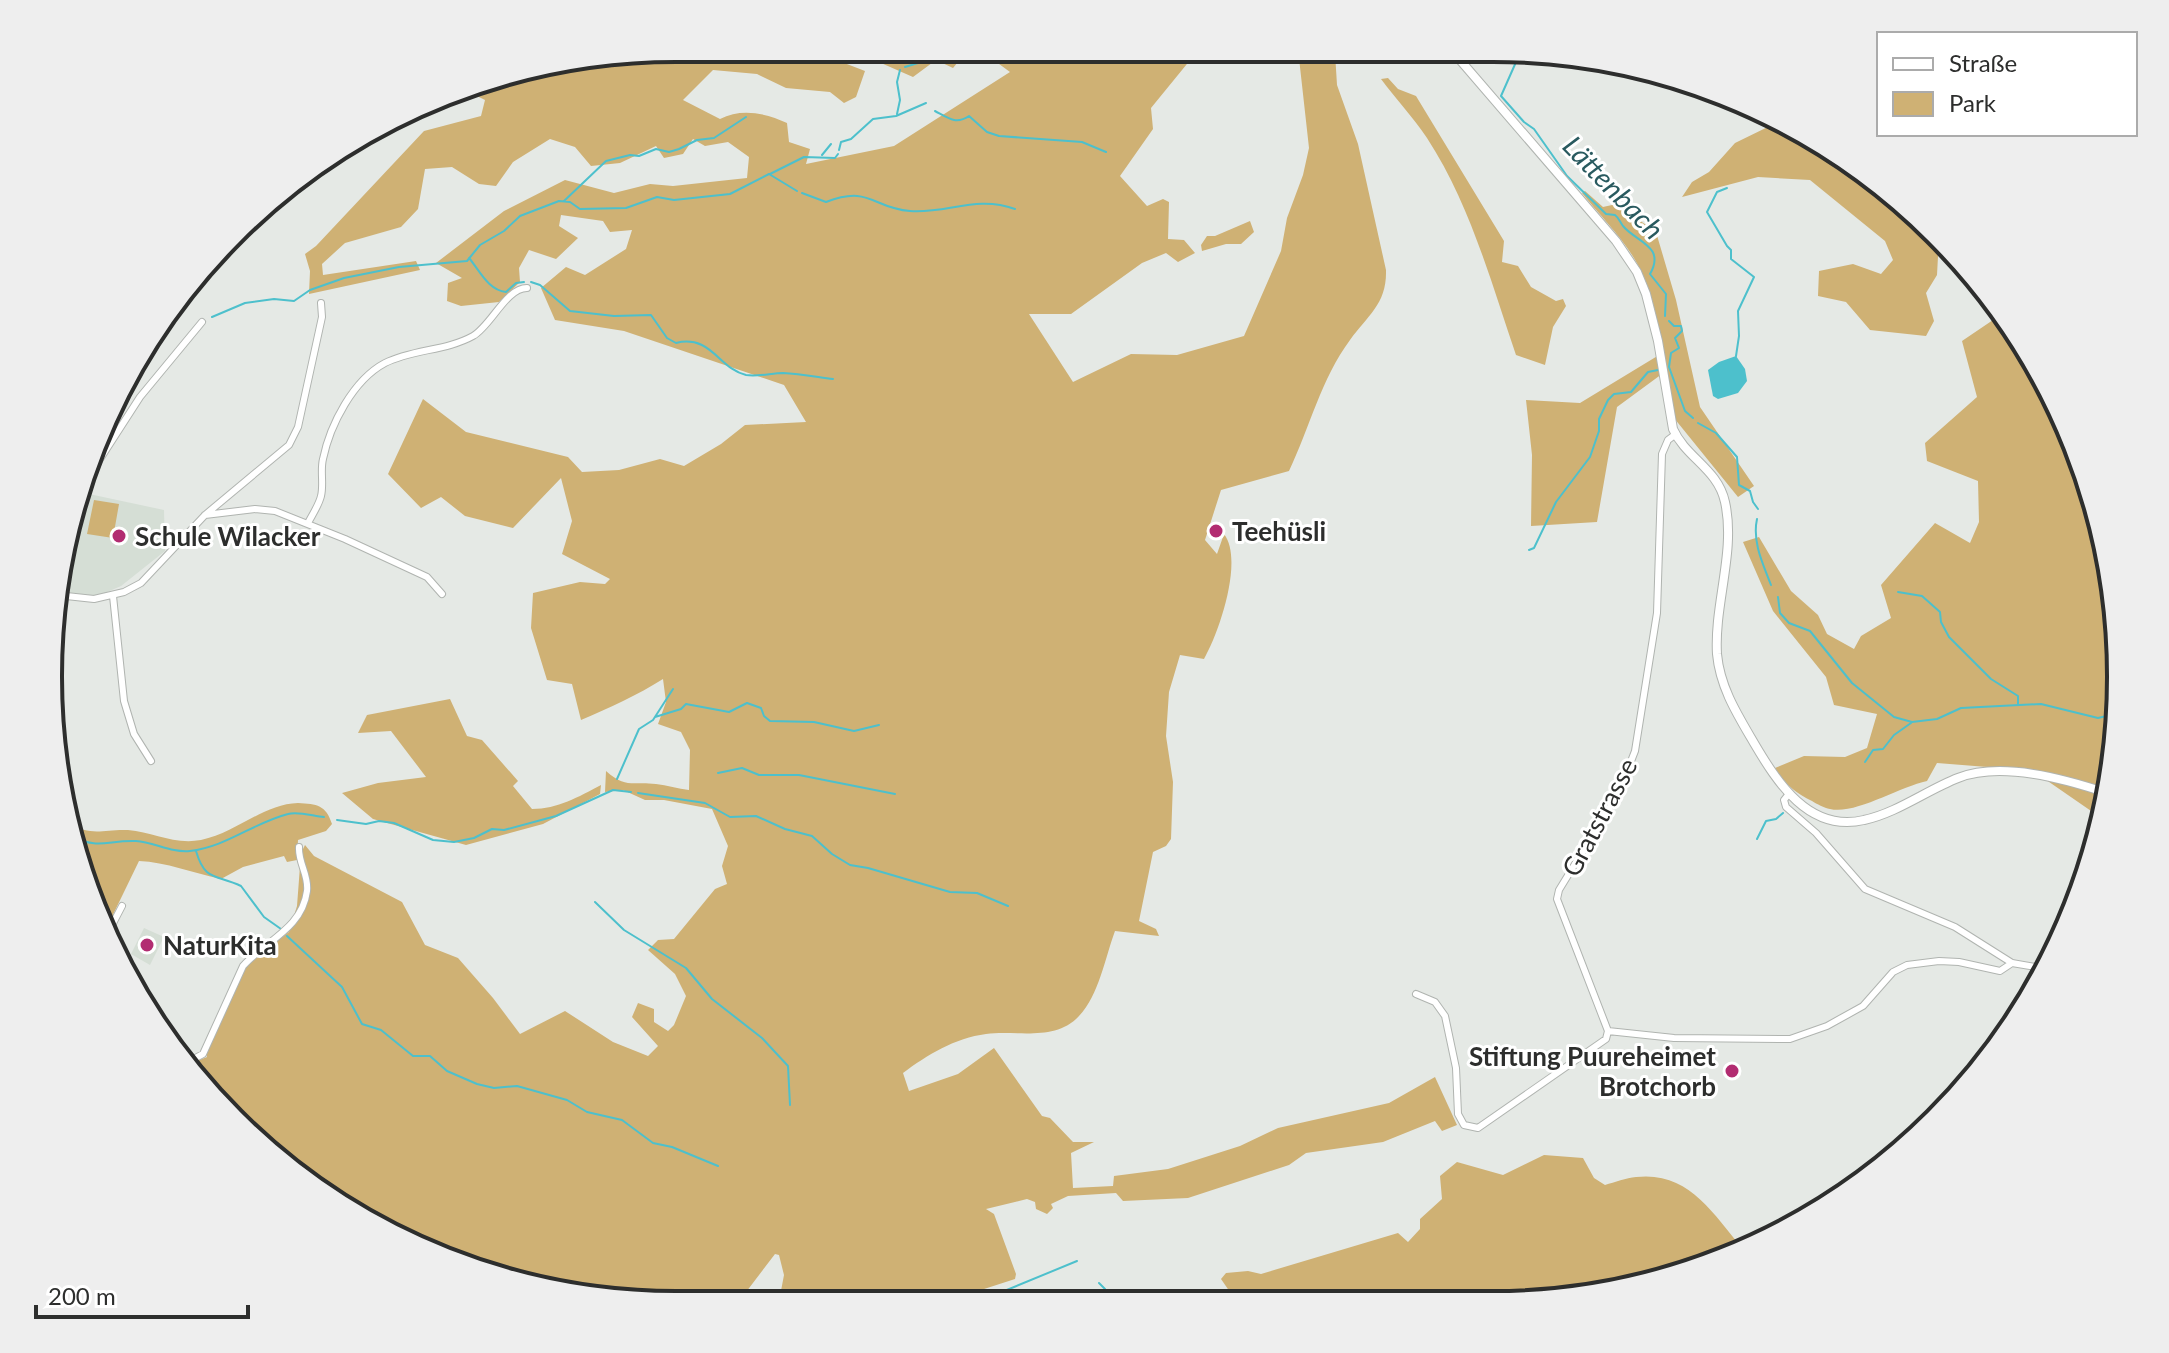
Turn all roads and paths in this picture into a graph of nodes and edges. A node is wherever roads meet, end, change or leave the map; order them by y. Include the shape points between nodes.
1 (1462, 62) edge
2 (527, 288) dead end
3 (321, 303) dead end
4 (202, 322) dead end
5 (1676, 434) junction
6 (105, 453) edge
7 (205, 515) junction
8 (308, 523) junction
9 (442, 594) dead end
10 (113, 596) junction
11 (67, 597) edge
12 (151, 761) dead end
13 (2096, 790) edge
14 (1788, 795) junction
15 (299, 847) dead end
16 (122, 906) dead end
17 (114, 922) edge
18 (2012, 963) junction
19 (2034, 967) edge
20 (1416, 994) dead end
21 (1608, 1031) junction
22 (195, 1058) edge

1 - 5 street via 1637,272 1654,321
2 - 8 street via 515,291 482,331 449,346 400,356 368,375 335,423 323,456 320,500
3 - 7 street via 294,436 279,456
4 - 6 street via 140,397
5 - 14 street via 1715,478 1726,508 1717,636 1724,687
5 - 21 street, Gratstrasse via 1662,454 1657,613 1632,763 1557,899
7 - 8 street via 266,509
7 - 10 street via 141,583
8 - 9 street via 427,577
10 - 11 street
10 - 12 street via 124,701 134,734
13 - 14 street via 2020,773 1982,772 1877,816 1848,822 1814,813
14 - 18 street via 1786,807 1865,889 1955,927
15 - 22 street via 307,889 302,906 287,931 243,966 203,1054
16 - 17 street
18 - 19 street
18 - 21 street via 2000,971 1959,962 1907,965 1893,972 1863,1006 1790,1039 1674,1038
20 - 21 street via 1435,1002 1445,1016 1456,1068 1458,1114 1464,1125 1478,1128 1603,1042

